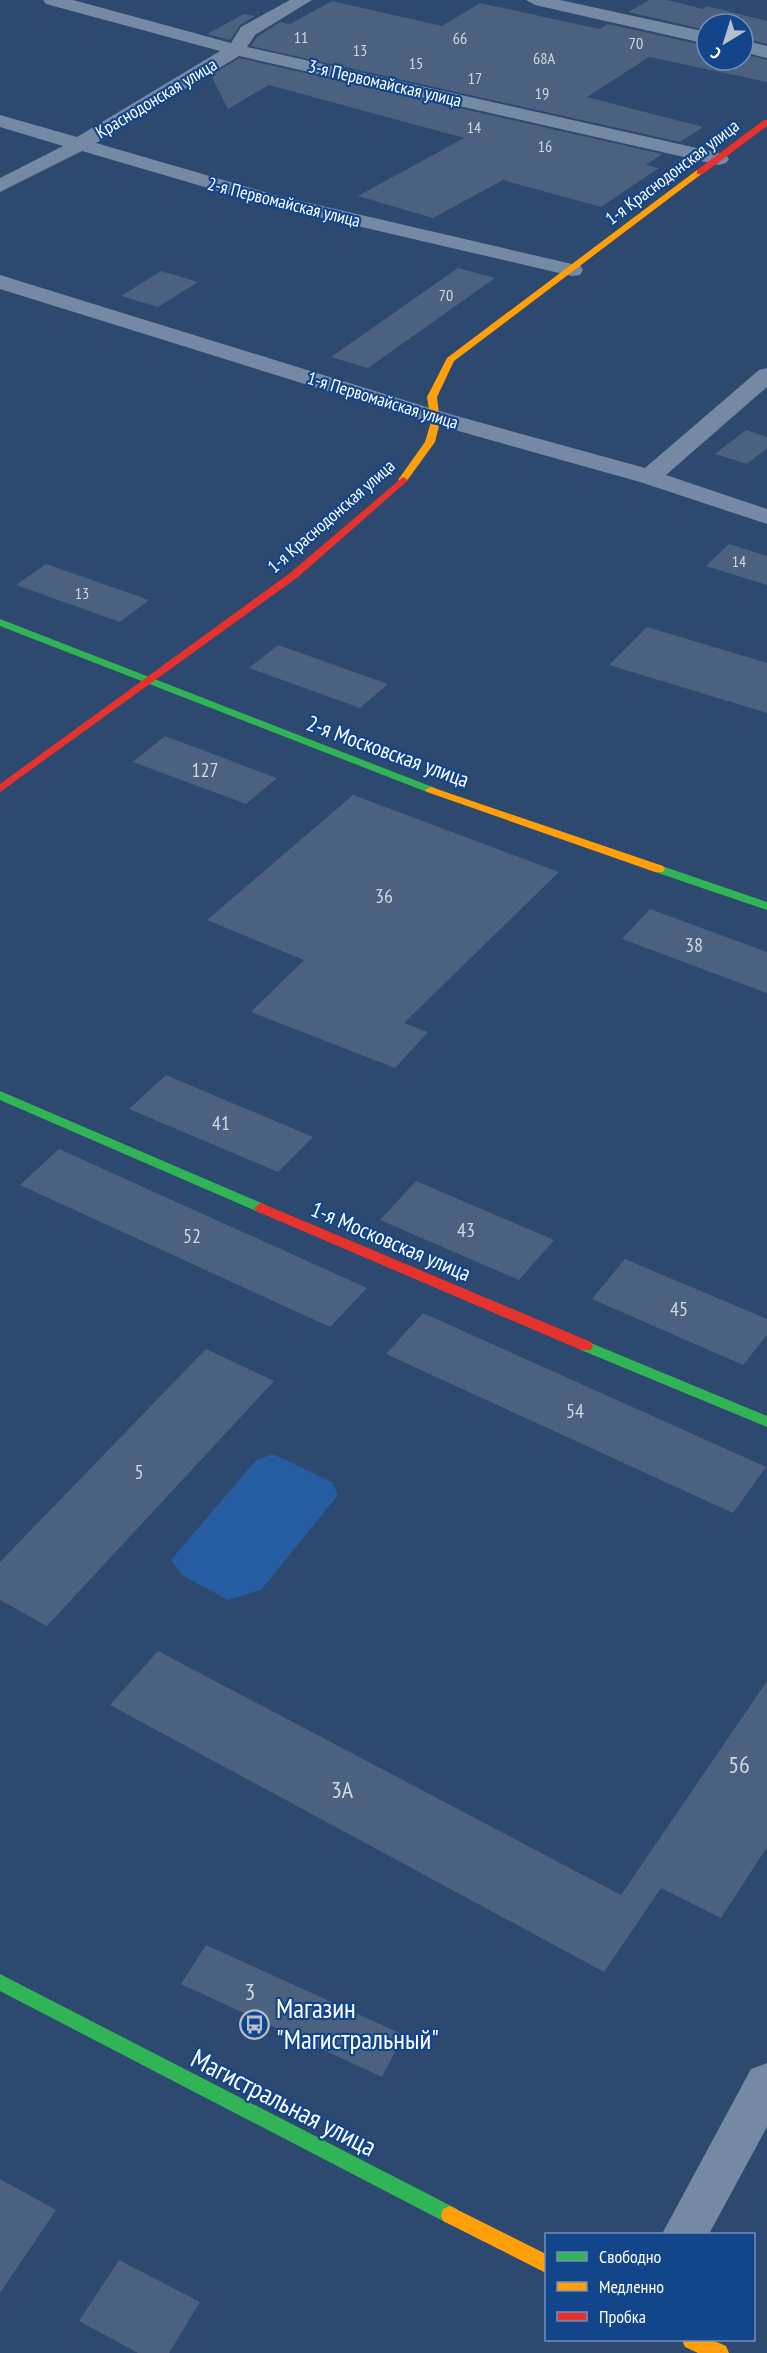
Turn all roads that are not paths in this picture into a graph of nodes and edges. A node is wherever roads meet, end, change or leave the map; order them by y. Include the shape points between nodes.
1 (52, 0) edge
2 (303, 0) edge
3 (535, 0) edge
4 (695, 35) edge
5 (236, 50) junction
6 (0, 121) edge
7 (767, 122) edge
8 (77, 146) junction
9 (719, 159) junction
10 (0, 186) edge
11 (572, 270) junction
12 (0, 282) edge
13 (767, 375) edge
14 (438, 418) junction
15 (649, 477) junction
16 (767, 517) edge
17 (0, 622) edge
18 (147, 681) junction
19 (0, 789) edge
20 (767, 906) edge
21 (0, 1095) edge
22 (767, 1422) edge
23 (0, 1982) edge
24 (767, 2083) edge
25 (686, 2233) edge
26 (545, 2263) edge
27 (694, 2341) edge
28 (719, 2353) edge

1 - 5 street, 3-я Первомайская улица
2 - 5 street, Краснодонская улица via 248,31
3 - 4 street
5 - 8 street, Краснодонская улица
5 - 9 street, 3-я Первомайская улица
6 - 8 street, 2-я Первомайская улица
7 - 9 street, 1-я Краснодонская улица
8 - 10 street, Краснодонская улица
8 - 11 street, 2-я Первомайская улица via 270,200
9 - 11 street, 1-я Краснодонская улица
11 - 14 street, 1-я Краснодонская улица via 450,360 432,397
12 - 14 street, 1-я Первомайская улица
13 - 15 street
14 - 15 street, 1-я Первомайская улица
14 - 18 street, 1-я Краснодонская улица via 424,454 399,485 294,575
15 - 16 street, 1-я Первомайская улица
17 - 18 street, 2-я Московская улица
18 - 19 street, 1-я Краснодонская улица
18 - 20 street, 2-я Московская улица via 399,779
21 - 22 street, 1-я Московская улица
23 - 26 street, Магистральная улица
24 - 25 street
27 - 28 street

